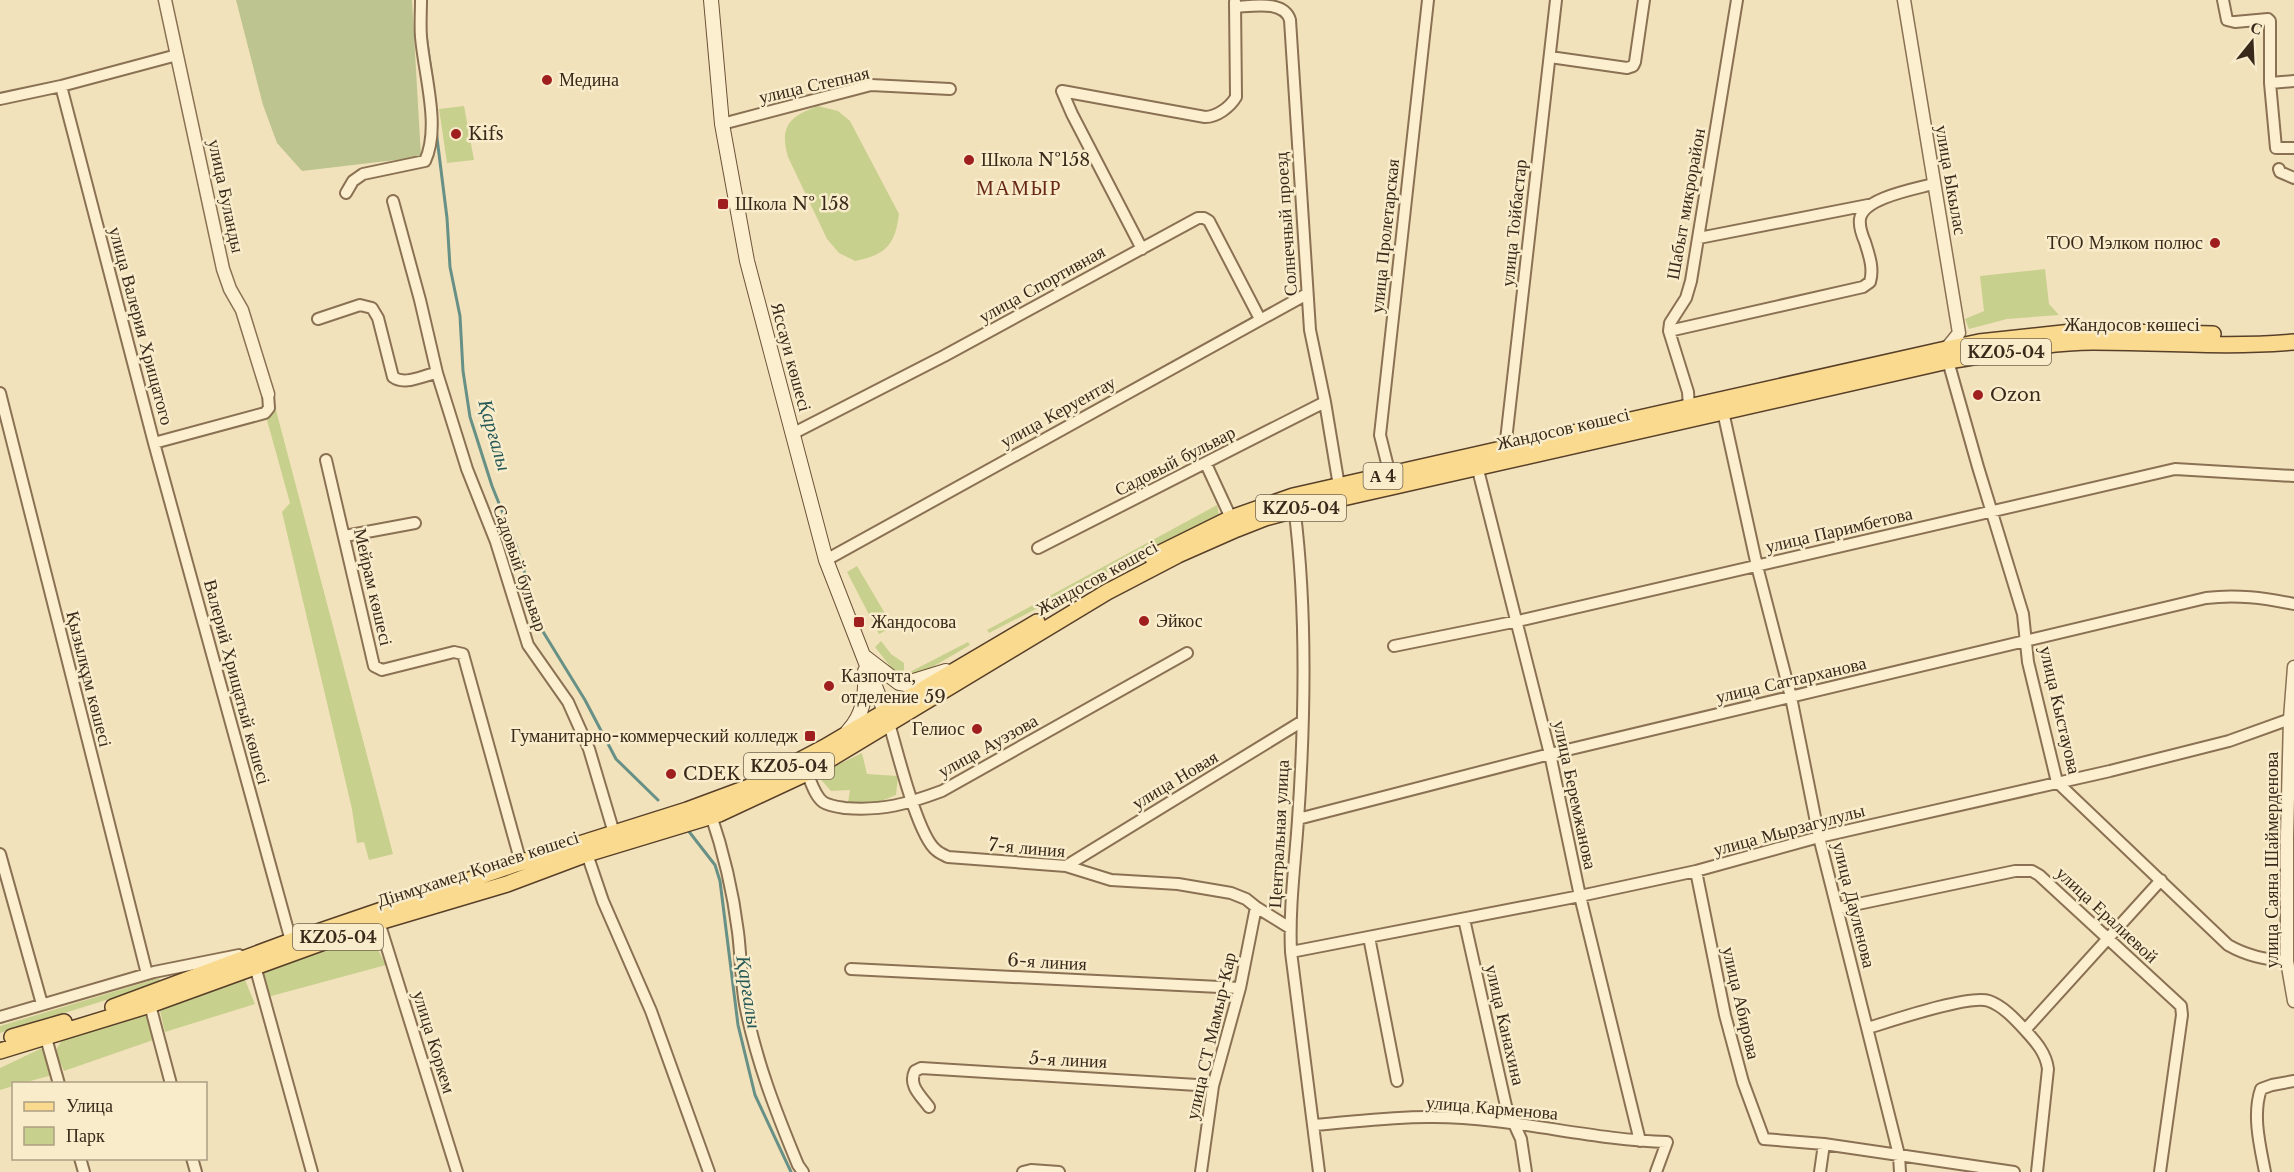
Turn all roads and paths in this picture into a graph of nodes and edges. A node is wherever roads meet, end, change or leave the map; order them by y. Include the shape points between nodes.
1 (165, 0) edge
2 (422, 0) edge
3 (711, 0) edge
4 (1428, 0) edge
5 (1556, 0) edge
6 (1644, 0) edge
7 (1737, 0) edge
8 (1904, 0) edge
9 (2223, 0) edge
10 (1235, 3) edge
11 (177, 55) junction
12 (1550, 57) junction
13 (2294, 81) edge
14 (2270, 83) junction
15 (61, 86) junction
16 (950, 89) dead end
17 (0, 99) edge
18 (722, 124) junction
19 (2294, 148) edge
20 (2279, 169) dead end
21 (2294, 178) edge
22 (1933, 184) junction
23 (346, 193) dead end
24 (393, 201) dead end
25 (1868, 205) junction
26 (1699, 238) junction
27 (1142, 249) junction
28 (1307, 294) junction
29 (318, 319) dead end
30 (1260, 319) junction
31 (1669, 331) junction
32 (2294, 332) edge
33 (2294, 342) edge
34 (1947, 355) junction
35 (437, 373) junction
36 (0, 393) edge
37 (268, 394) joint
38 (1325, 402) junction
39 (1689, 407) junction
40 (1722, 407) junction
41 (792, 434) junction
42 (154, 443) junction
43 (1505, 449) junction
44 (326, 460) dead end
45 (1476, 462) junction
46 (1206, 464) junction
47 (1390, 475) junction
48 (2294, 476) edge
49 (1339, 486) junction
50 (1294, 503) junction
51 (1993, 513) junction
52 (1232, 518) junction
53 (415, 523) dead end
54 (345, 536) junction
55 (1038, 548) dead end
56 (826, 561) junction
57 (1756, 566) junction
58 (2294, 604) edge
59 (1518, 621) junction
60 (2027, 642) junction
61 (1394, 646) dead end
62 (1188, 653) dead end
63 (864, 657) junction
64 (959, 667) junction
65 (2294, 667) edge
66 (1791, 696) junction
67 (2292, 713) edge
68 (887, 717) junction
69 (1301, 722) junction
70 (825, 747) junction
71 (1550, 754) junction
72 (807, 773) junction
73 (2057, 782) junction
74 (912, 802) junction
75 (709, 810) junction
76 (1298, 819) junction
77 (672, 821) junction
78 (614, 833) junction
79 (1820, 837) junction
80 (0, 854) edge
81 (587, 854) junction
82 (2290, 857) edge
83 (521, 863) junction
84 (1066, 866) junction
85 (1696, 872) junction
86 (2161, 880) junction
87 (1580, 896) junction
88 (1256, 907) junction
89 (1839, 908) junction
90 (1464, 919) junction
91 (379, 922) junction
92 (1290, 928) junction
93 (289, 936) junction
94 (1369, 937) junction
95 (2107, 940) junction
96 (272, 948) junction
97 (1291, 952) junction
98 (2287, 961) junction
99 (255, 966) junction
100 (852, 969) dead end
101 (147, 974) junction
102 (1240, 988) junction
103 (2294, 1001) edge
104 (42, 1004) junction
105 (150, 1005) junction
106 (0, 1017) edge
107 (1868, 1028) junction
108 (2025, 1030) junction
109 (46, 1038) junction
110 (0, 1040) edge
111 (0, 1051) edge
112 (1397, 1081) dead end
113 (2294, 1081) edge
114 (58, 1082) edge
115 (171, 1082) edge
116 (1213, 1086) junction
117 (929, 1107) dead end
118 (1515, 1123) junction
119 (1314, 1125) junction
120 (1640, 1141) junction
121 (1824, 1144) junction
122 (1899, 1155) junction
123 (312, 1172) edge
124 (457, 1172) edge
125 (709, 1172) edge
126 (803, 1172) edge
127 (1023, 1172) edge
128 (1059, 1172) edge
129 (1201, 1172) edge
130 (1319, 1172) edge
131 (1526, 1172) edge
132 (1656, 1172) edge
133 (1820, 1172) edge
134 (1900, 1172) edge
135 (2014, 1172) edge
136 (2037, 1172) edge
137 (2160, 1172) edge
138 (2265, 1172) edge

1 - 11 street, улица Буланды
2 - 23 street via 420,35 429,100 429,152 425,161 363,174
3 - 18 main road, Яссауи көшесі
4 - 47 street, улица Пролетарская via 1380,435
5 - 12 street, улица Тойбастар
6 - 12 street via 1633,66
7 - 26 street, Шабыт микрорайон
8 - 22 street, улица Ыкылас
9 - 14 street via 2227,20 2270,21
10 - 27 street via 1236,96 1212,117 1062,92
10 - 28 street, Солнечный проезд via 1282,8 1290,20
11 - 15 street
11 - 37 street, улица Буланды via 223,268 242,310
12 - 43 street, улица Тойбастар
13 - 14 street
14 - 19 street via 2276,148
15 - 17 street
15 - 42 street, улица Валерия Хрищатого
16 - 18 street, улица Степная via 871,85
18 - 41 main road, Яссауи көшесі via 747,261
20 - 21 street
22 - 25 street
22 - 34 street, улица Ыкылас via 1959,333
24 - 35 street, Садовый бульвар
25 - 26 street
25 - 31 street via 1860,218 1872,274 1863,287
26 - 31 street, Шабыт микрорайон via 1686,298
27 - 30 street, улица Спортивная via 1204,218
27 - 41 street, улица Спортивная
28 - 30 street, улица Керуентау
28 - 38 street, Солнечный проезд
29 - 35 street via 360,305 372,308 393,377 405,381
30 - 56 street, улица Керуентау
31 - 39 street
32 - 34 main road, Жандосов көшесі / KZ05-04 via 2254,335 2081,331 1978,342
33 - 34 main road, Жандосов көшесі / KZ05-04 via 2091,342
34 - 40 main road, Жандосов көшесі / KZ05-04
34 - 51 street, улица Кыстауова
35 - 78 street, Садовый бульвар via 528,645 568,702 589,749
36 - 101 street, Қызылқұм көшесі
37 - 42 street, улица Валерия Хрищатого via 269,408 265,413
38 - 46 street, Садовый бульвар
38 - 49 street, Солнечный проезд
39 - 40 main road, Жандосов көшесі / KZ05-04
39 - 43 main road, Жандосов көшесі / KZ05-04
40 - 45 main road, Жандосов көшесі / KZ05-04
40 - 57 street, улица Дауленова
41 - 56 main road, Яссауи көшесі
42 - 93 street, Валерий Хрищатый көшесі
43 - 45 main road, Жандосов көшесі / А 4
44 - 54 street, Мейрам көшесі
45 - 47 main road, Жандосов көшесі / А 4
45 - 50 main road, Жандосов көшесі / KZ05-04
45 - 59 street, улица Беремжанова
46 - 52 street
46 - 55 street, Садовый бульвар
47 - 49 main road, Жандосов көшесі / А 4
48 - 51 street, улица Паримбетова via 2175,469
49 - 50 main road, Жандосов көшесі / А 4
50 - 52 main road, Жандосов көшесі / А 4
50 - 68 main road, Жандосов көшесі / KZ05-04 via 1107,592
50 - 69 street, Центральная улица via 1301,586
51 - 57 street, улица Паримбетова
51 - 60 street, улица Кыстауова via 2023,614
52 - 64 main road, Жандосов көшесі / KZ05-04 via 1110,580
53 - 54 street
54 - 83 street, Мейрам көшесі via 374,666 382,670 454,652 463,654
56 - 63 main road, Яссауи көшесі
57 - 59 street, улица Паримбетова
57 - 66 street, улица Дауленова
58 - 60 street, улица Саттарханова via 2229,595
59 - 61 street, улица Паримбетова
59 - 71 street, улица Беремжанова
60 - 66 street, улица Саттарханова
60 - 73 street, улица Кыстауова via 2028,662
62 - 74 street, улица Ауэзова via 942,791
63 - 64 main road via 904,684
63 - 68 main road, Яссауи көшесі
63 - 70 main road via 866,687 857,721
64 - 68 main road, KZ05-04 via 904,700
65 - 67 street, улица Саяна Шаймерденова
66 - 71 street, улица Саттарханова
66 - 79 street, улица Дауленова
67 - 73 street, улица Мырзагулулы via 2229,741
67 - 82 street, улица Саяна Шаймерденова
68 - 70 main road, Дінмұхамед Қонаев көшесі / KZ05-04
68 - 72 main road, Дінмұхамед Қонаев көшесі / KZ05-04
68 - 74 street, 7-я линия
69 - 76 street, Центральная улица
69 - 84 street, улица Новая
70 - 75 main road, Дінмұхамед Қонаев көшесі / KZ05-04
71 - 76 street, улица Саттарханова
71 - 87 street, улица Беремжанова
72 - 74 street, улица Ауэзова via 822,802 834,807 867,810
72 - 75 main road, Дінмұхамед Қонаев көшесі / KZ05-04
73 - 79 street, улица Мырзагулулы
73 - 86 street, улица Кыстауова
74 - 84 street, 7-я линия via 930,843 948,857
75 - 77 main road, Дінмұхамед Қонаев көшесі / KZ05-04
75 - 126 street via 738,929 745,1002 754,1044 771,1100
76 - 92 street, Центральная улица
77 - 78 main road, Дінмұхамед Қонаев көшесі / KZ05-04
77 - 81 main road, Дінмұхамед Қонаев көшесі / KZ05-04
78 - 83 main road, Дінмұхамед Қонаев көшесі / KZ05-04
79 - 85 street, улица Мырзагулулы
79 - 89 street, улица Дауленова
80 - 104 street
81 - 91 main road, Дінмұхамед Қонаев көшесі / KZ05-04 via 507,884
81 - 125 street via 651,1011
82 - 98 street, улица Саяна Шаймерденова
83 - 93 main road, Дінмұхамед Қонаев көшесі / KZ05-04
84 - 88 street, 7-я линия via 1111,880 1178,884 1232,893
85 - 87 street, улица Мырзагулулы
85 - 121 street, улица Абирова via 1725,1015 1764,1140
86 - 95 street
86 - 98 street, улица Кыстауова via 2228,945 2265,960
87 - 90 street, улица Мырзагулулы
87 - 120 street, улица Беремжанова
88 - 92 street, 7-я линия
88 - 102 street, улица СТ Мамыр-Кар
89 - 95 street, улица Ералиевой via 2024,870 2039,875
89 - 107 street, улица Дауленова
90 - 94 street, улица Мырзагулулы
90 - 118 street, улица Канахина via 1506,1106
91 - 99 main road, Дінмұхамед Қонаев көшесі / KZ05-04
91 - 124 street, улица Коркем
92 - 97 street, Центральная улица
93 - 96 main road, Дінмұхамед Қонаев көшесі / KZ05-04
94 - 97 street, улица Мырзагулулы
94 - 112 street
95 - 108 street
95 - 137 street, улица Ералиевой via 2181,1006
96 - 101 street
96 - 110 main road, Дінмұхамед Қонаев көшесі / KZ05-04 via 97,1013
97 - 119 street, Центральная улица
98 - 103 street, улица Саяна Шаймерденова
99 - 105 main road, Дінмұхамед Қонаев көшесі / KZ05-04
99 - 123 street
100 - 102 street, 6-я линия
101 - 104 street
102 - 116 street, улица СТ Мамыр-Кар
104 - 106 street
105 - 109 main road, Дінмұхамед Қонаев көшесі / KZ05-04
105 - 115 street
107 - 108 street via 1971,1000 1989,1000 2006,1010
107 - 122 street, улица Дауленова
108 - 136 street via 2047,1058 2048,1069
109 - 111 main road, Дінмұхамед Қонаев көшесі / KZ05-04
109 - 114 street
113 - 138 street via 2261,1089 2257,1101
116 - 117 street, 5-я линия via 921,1068 915,1071 912,1084
116 - 129 street, улица СТ Мамыр-Кар
118 - 119 street, улица Карменова via 1434,1117
118 - 120 street, улица Карменова
118 - 131 street, улица Канахина
119 - 130 street, Центральная улица
120 - 132 street, улица Карменова via 1667,1142
121 - 122 street
121 - 133 street
122 - 134 street, улица Дауленова
122 - 135 street
127 - 128 street

